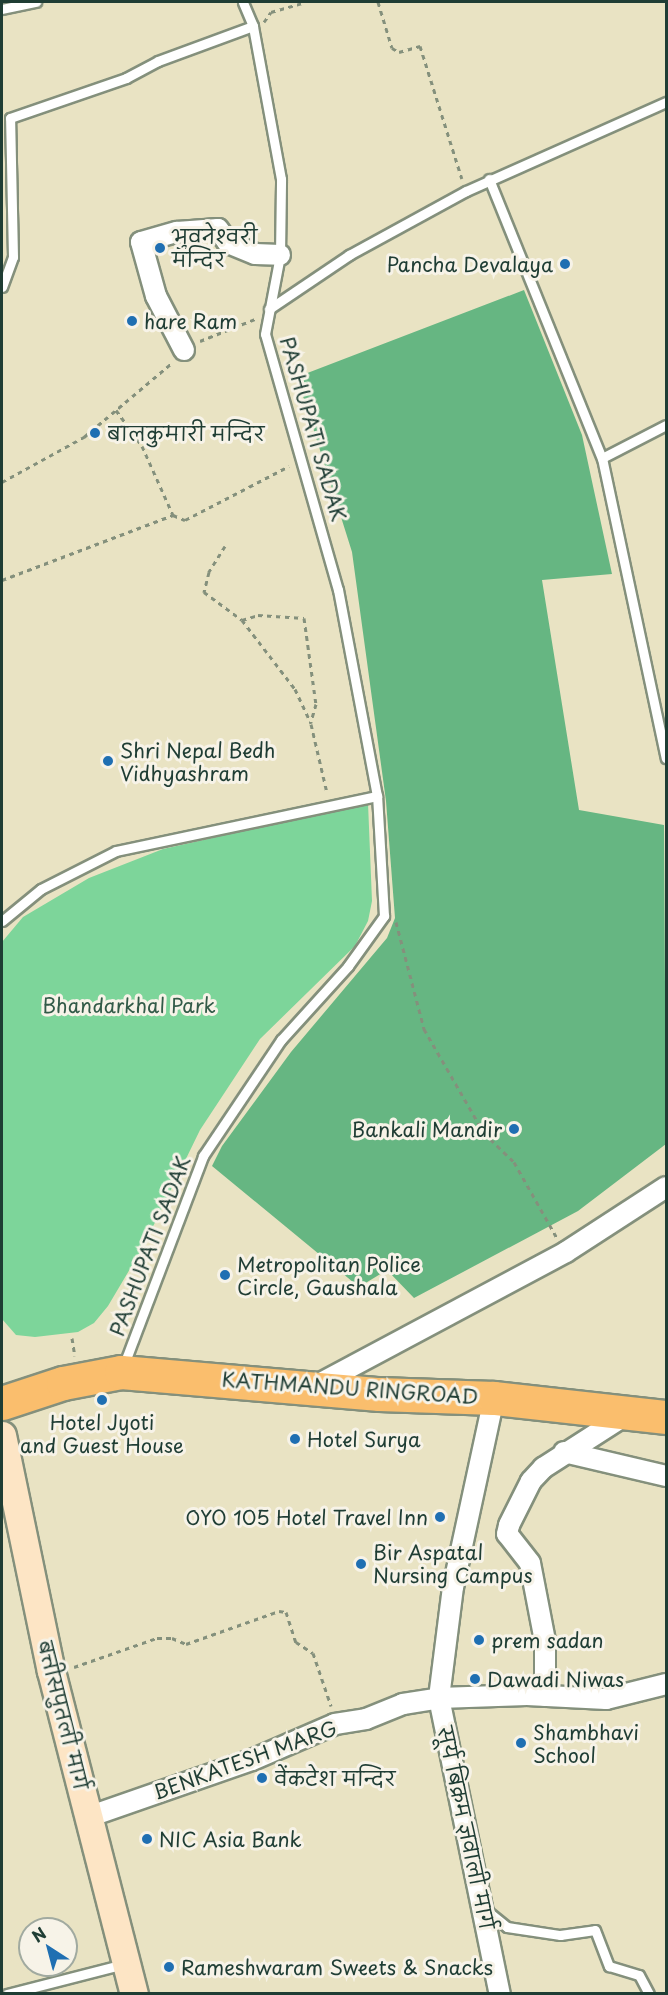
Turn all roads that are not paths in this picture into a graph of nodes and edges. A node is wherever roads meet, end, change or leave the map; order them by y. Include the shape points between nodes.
1 (36, 2) edge
2 (243, 2) edge
3 (2, 9) edge
4 (253, 26) junction
5 (666, 103) edge
6 (489, 179) junction
7 (280, 255) junction
8 (2, 286) edge
9 (269, 309) junction
10 (184, 350) road end
11 (666, 425) edge
12 (602, 458) junction
13 (666, 758) edge
14 (377, 796) junction
15 (2, 921) edge
16 (666, 1187) edge
17 (121, 1372) junction
18 (311, 1389) junction
19 (494, 1398) junction
20 (2, 1403) edge
21 (630, 1413) junction
22 (666, 1417) edge
23 (2, 1435) edge
24 (564, 1452) junction
25 (666, 1476) edge
26 (666, 1684) edge
27 (544, 1696) junction
28 (439, 1698) junction
29 (403, 1704) joint
30 (88, 1817) junction
31 (483, 1907) junction
32 (127, 1964) junction
33 (7, 1994) edge
34 (134, 1994) edge
35 (500, 1994) edge
36 (649, 1994) edge

1 - 3 lane
2 - 4 lane, PASHUPATI SADAK
4 - 7 lane, PASHUPATI SADAK via 281,179
4 - 8 lane via 158,61 126,78 10,118 13,256
5 - 6 lane
6 - 9 lane via 349,255
6 - 12 lane
7 - 9 lane, PASHUPATI SADAK
7 - 10 street via 255,254 228,243 218,229 177,232 141,242 156,296
9 - 14 lane, PASHUPATI SADAK via 265,333 338,590
11 - 12 lane
12 - 13 lane
14 - 15 lane via 116,850 41,889
14 - 17 lane, PASHUPATI SADAK via 384,916 348,966 280,1040 203,1156
16 - 18 street via 566,1252
17 - 18 highway, KATHMANDU RINGROAD via 190,1375
17 - 20 highway, KATHMANDU RINGROAD via 63,1383
18 - 19 highway, KATHMANDU RINGROAD
19 - 21 highway, KATHMANDU RINGROAD
19 - 28 street via 453,1587
21 - 22 highway, KATHMANDU RINGROAD
21 - 24 street
23 - 30 main road, बत्तीसपुतली मार्ग via 51,1671
24 - 25 street
24 - 27 street via 531,1482 507,1534 530,1563 545,1641
26 - 27 street via 606,1699
27 - 28 street
28 - 29 street, सूर्य बिक्रम ज्ञवाली मार्ग
28 - 31 street, सूर्य बिक्रम ज्ञवाली मार्ग
29 - 30 street, BENKATESH MARG via 366,1719 335,1724 252,1760
30 - 32 main road, बत्तीसपुतली मार्ग
31 - 35 street, सूर्य बिक्रम ज्ञवाली मार्ग
31 - 36 lane via 507,1928 560,1935 595,1930 609,1966 639,1976
32 - 33 lane
32 - 34 main road, बत्तीसपुतली मार्ग

